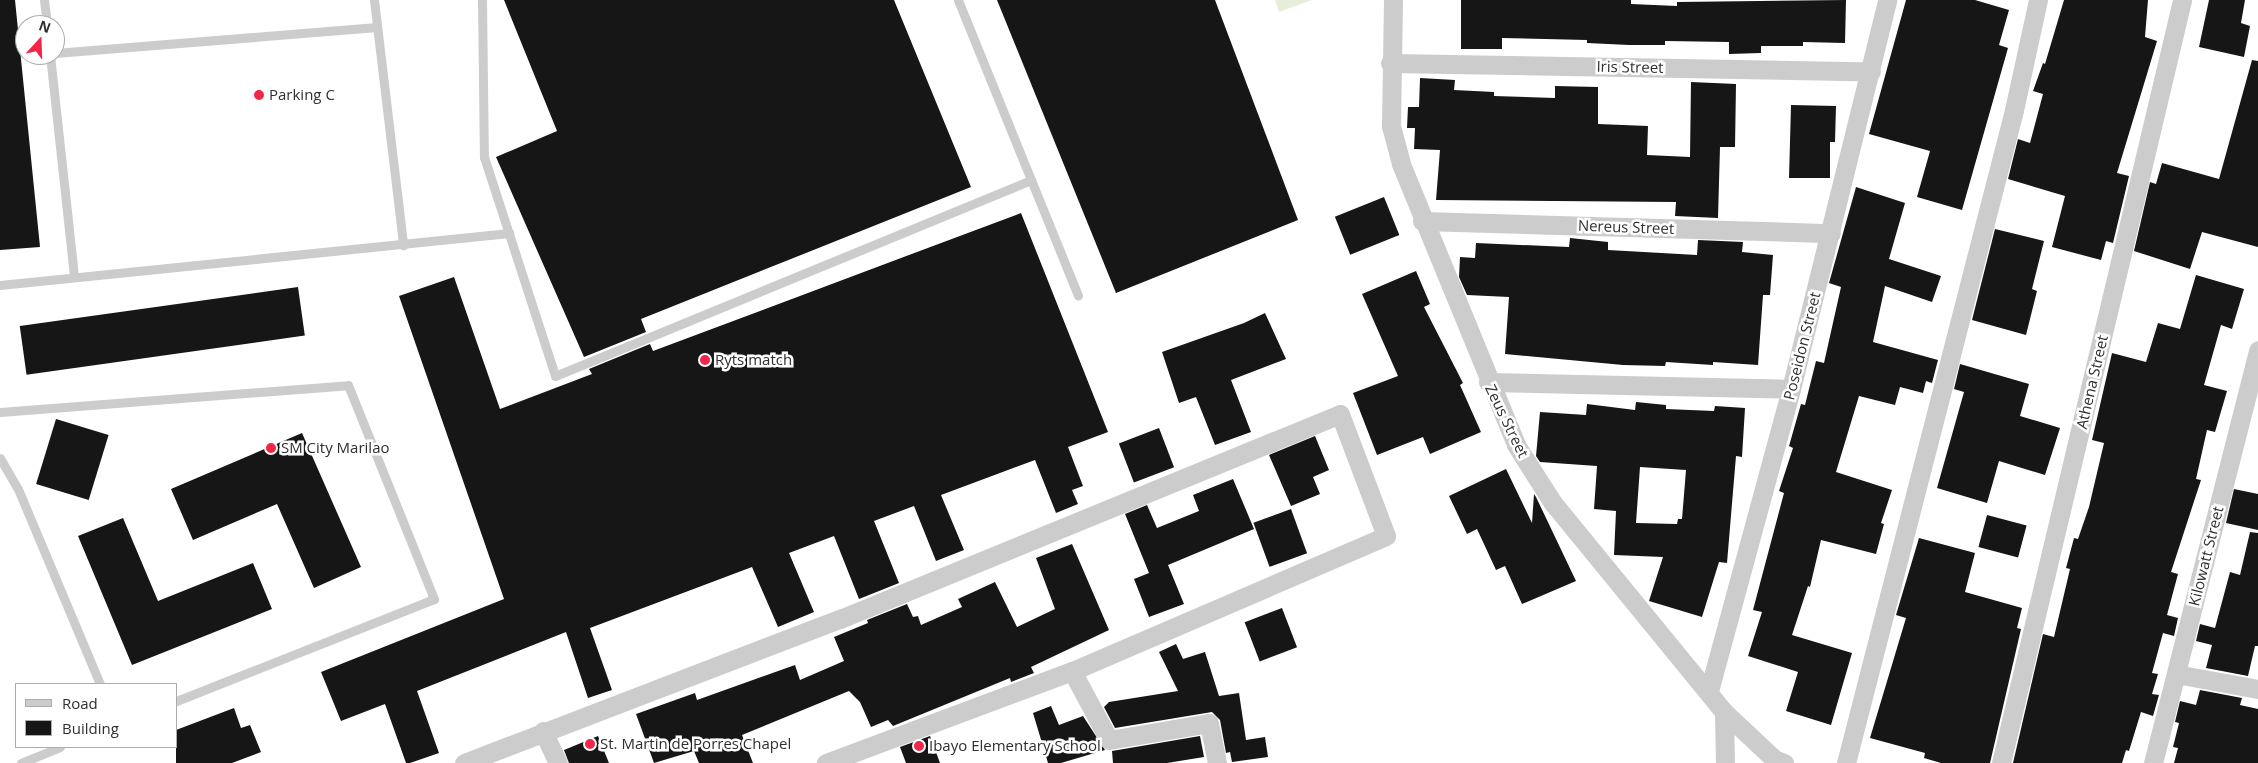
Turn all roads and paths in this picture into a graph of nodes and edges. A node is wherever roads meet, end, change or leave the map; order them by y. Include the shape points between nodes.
1 (44, 0) edge
2 (374, 0) edge
3 (482, 0) edge
4 (958, 0) edge
5 (1393, 0) edge
6 (1886, 0) edge
7 (2038, 0) edge
8 (2182, 0) edge
9 (46, 15) edge
10 (377, 26) junction
11 (65, 52) edge
12 (1390, 63) junction
13 (51, 65) edge
14 (1871, 72) junction
15 (1031, 180) junction
16 (1422, 221) junction
17 (509, 233) junction
18 (1831, 233) junction
19 (403, 245) junction
20 (74, 277) junction
21 (0, 285) edge
22 (1078, 296) dead end
23 (2258, 350) edge
24 (1488, 382) junction
25 (1791, 389) junction
26 (0, 412) edge
27 (0, 458) edge
28 (1072, 671) junction
29 (2176, 674) junction
30 (100, 683) edge
31 (2258, 690) edge
32 (1709, 691) junction
33 (178, 700) edge
34 (1724, 712) junction
35 (543, 731) junction
36 (58, 748) edge
37 (21, 763) edge
38 (464, 763) edge
39 (558, 763) edge
40 (826, 763) edge
41 (1217, 763) edge
42 (1725, 763) edge
43 (1784, 763) edge
44 (1846, 763) edge
45 (2001, 763) edge
46 (2153, 763) edge

1 - 9 lane
2 - 10 lane
3 - 17 lane via 484,157
4 - 15 lane
5 - 12 street, Zeus Street
6 - 14 street, Poseidon Street
7 - 44 street via 2011,120
8 - 45 street, Athena Street
10 - 11 lane
10 - 19 lane
12 - 14 street, Iris Street
12 - 16 street, Zeus Street via 1391,126
13 - 20 lane
14 - 18 street, Poseidon Street
15 - 17 lane via 555,376
15 - 22 lane
16 - 18 street, Nereus Street
16 - 24 street, Zeus Street
17 - 19 lane
18 - 25 street, Poseidon Street
19 - 20 lane
20 - 21 lane
23 - 29 street, Kilowatt Street
24 - 25 street
24 - 32 street, Zeus Street via 1516,445 1553,503
25 - 32 street, Poseidon Street
26 - 33 lane via 348,385 434,599 317,648
27 - 30 lane via 18,489
28 - 35 street via 1386,536 1340,414 840,619
28 - 40 street
28 - 41 street via 1109,740 1209,723
29 - 31 street
29 - 46 street, Kilowatt Street
32 - 34 street, Zeus Street
34 - 42 street
34 - 43 street, Zeus Street via 1774,759
35 - 38 street
35 - 39 street
36 - 37 lane

